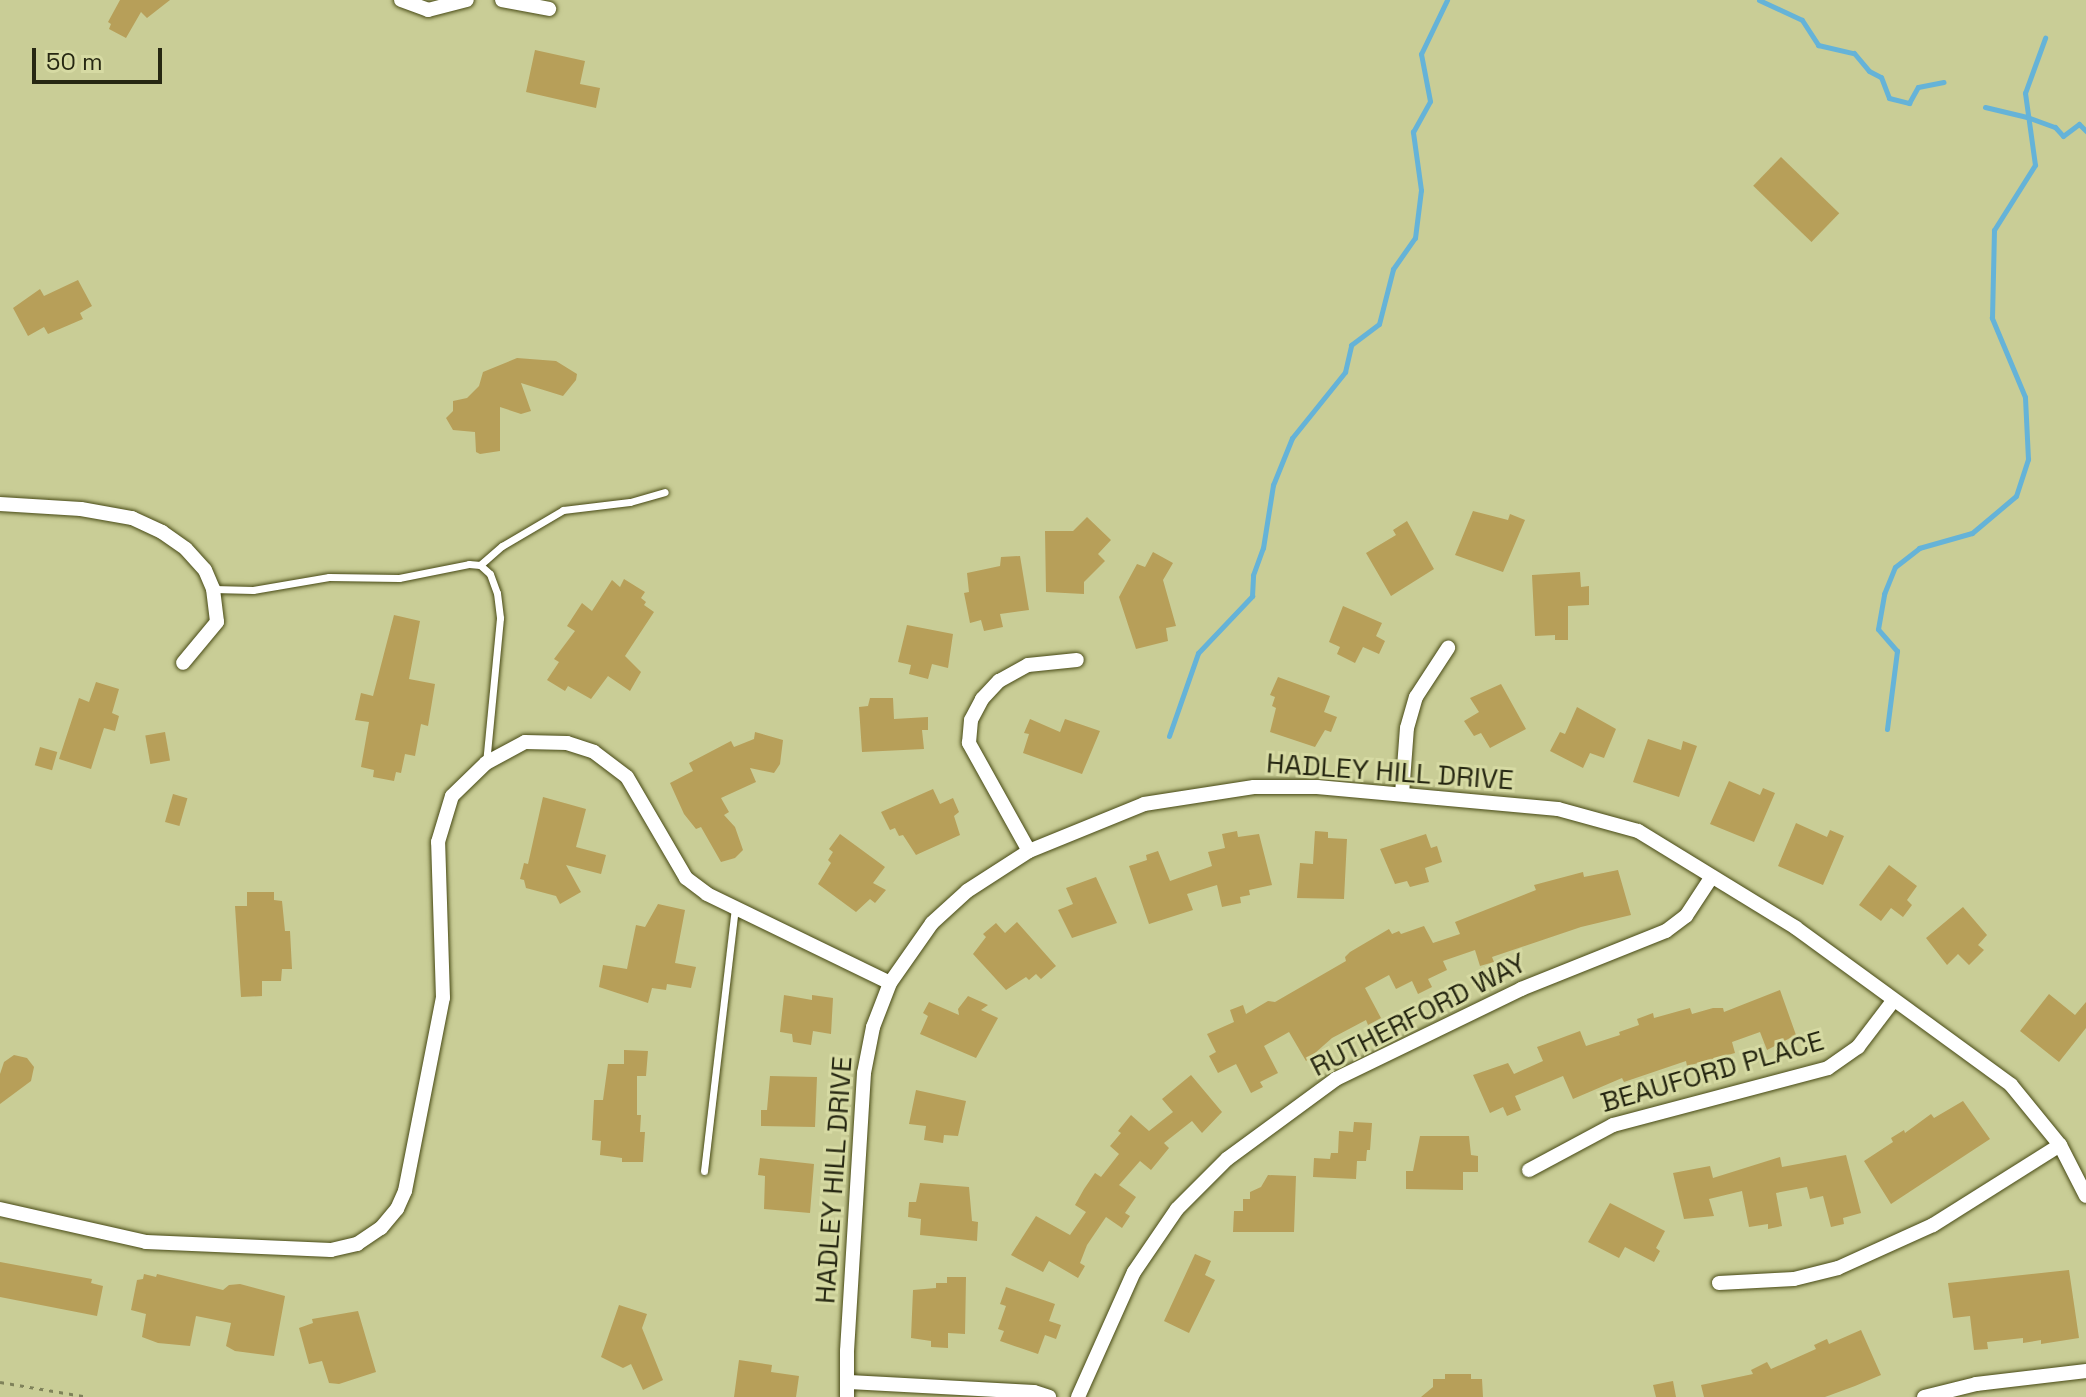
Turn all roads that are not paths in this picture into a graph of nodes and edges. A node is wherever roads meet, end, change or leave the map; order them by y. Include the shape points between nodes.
1 (401, 0) edge
2 (467, 0) edge
3 (502, 0) edge
4 (549, 9) dead end
5 (665, 492) dead end
6 (0, 504) edge
7 (480, 565) junction
8 (213, 589) junction
9 (1448, 648) dead end
10 (1077, 660) dead end
11 (183, 663) dead end
12 (486, 763) junction
13 (1402, 794) junction
14 (1029, 851) junction
15 (1711, 878) junction
16 (735, 908) junction
17 (890, 983) junction
18 (1893, 1001) junction
19 (2060, 1145) junction
20 (1529, 1170) dead end
21 (704, 1171) dead end
22 (2086, 1196) edge
23 (0, 1209) edge
24 (1719, 1283) dead end
25 (2086, 1371) edge
26 (848, 1390) edge
27 (1049, 1397) edge
28 (1078, 1397) edge
29 (1924, 1397) edge

1 - 2 street via 428,10
3 - 4 street
5 - 7 lane via 563,510
6 - 8 street via 132,518 186,549
7 - 8 lane via 399,578 329,577 253,590
7 - 12 lane via 490,574 500,618
8 - 11 street via 217,622
9 - 13 street via 1416,697 1407,728
10 - 14 street via 1028,665 999,681 971,720 969,743
12 - 16 street via 525,742 567,743 594,752 627,777 686,878
12 - 23 street via 452,796 438,842 443,998 405,1191 381,1228 357,1244 331,1250 162,1242
13 - 14 street, HADLEY HILL DRIVE via 1254,787 1175,799 1144,804
13 - 15 street, HADLEY HILL DRIVE via 1558,809 1638,831
14 - 17 street, HADLEY HILL DRIVE via 967,891 932,923
15 - 18 street, HADLEY HILL DRIVE via 1796,928
15 - 28 street, RUTHERFORD WAY via 1686,916 1666,931 1521,989 1336,1079 1227,1159 1177,1209 1134,1272
16 - 17 street
16 - 21 lane
17 - 26 street, HADLEY HILL DRIVE via 873,1027 864,1073
18 - 19 street, HADLEY HILL DRIVE via 2011,1085
18 - 20 street, BEAUFORD PLACE via 1858,1047 1828,1068 1613,1125
19 - 22 street, HADLEY HILL DRIVE
19 - 24 street via 1933,1225 1838,1268 1794,1279
25 - 29 street via 1976,1384
26 - 27 street via 1034,1392

